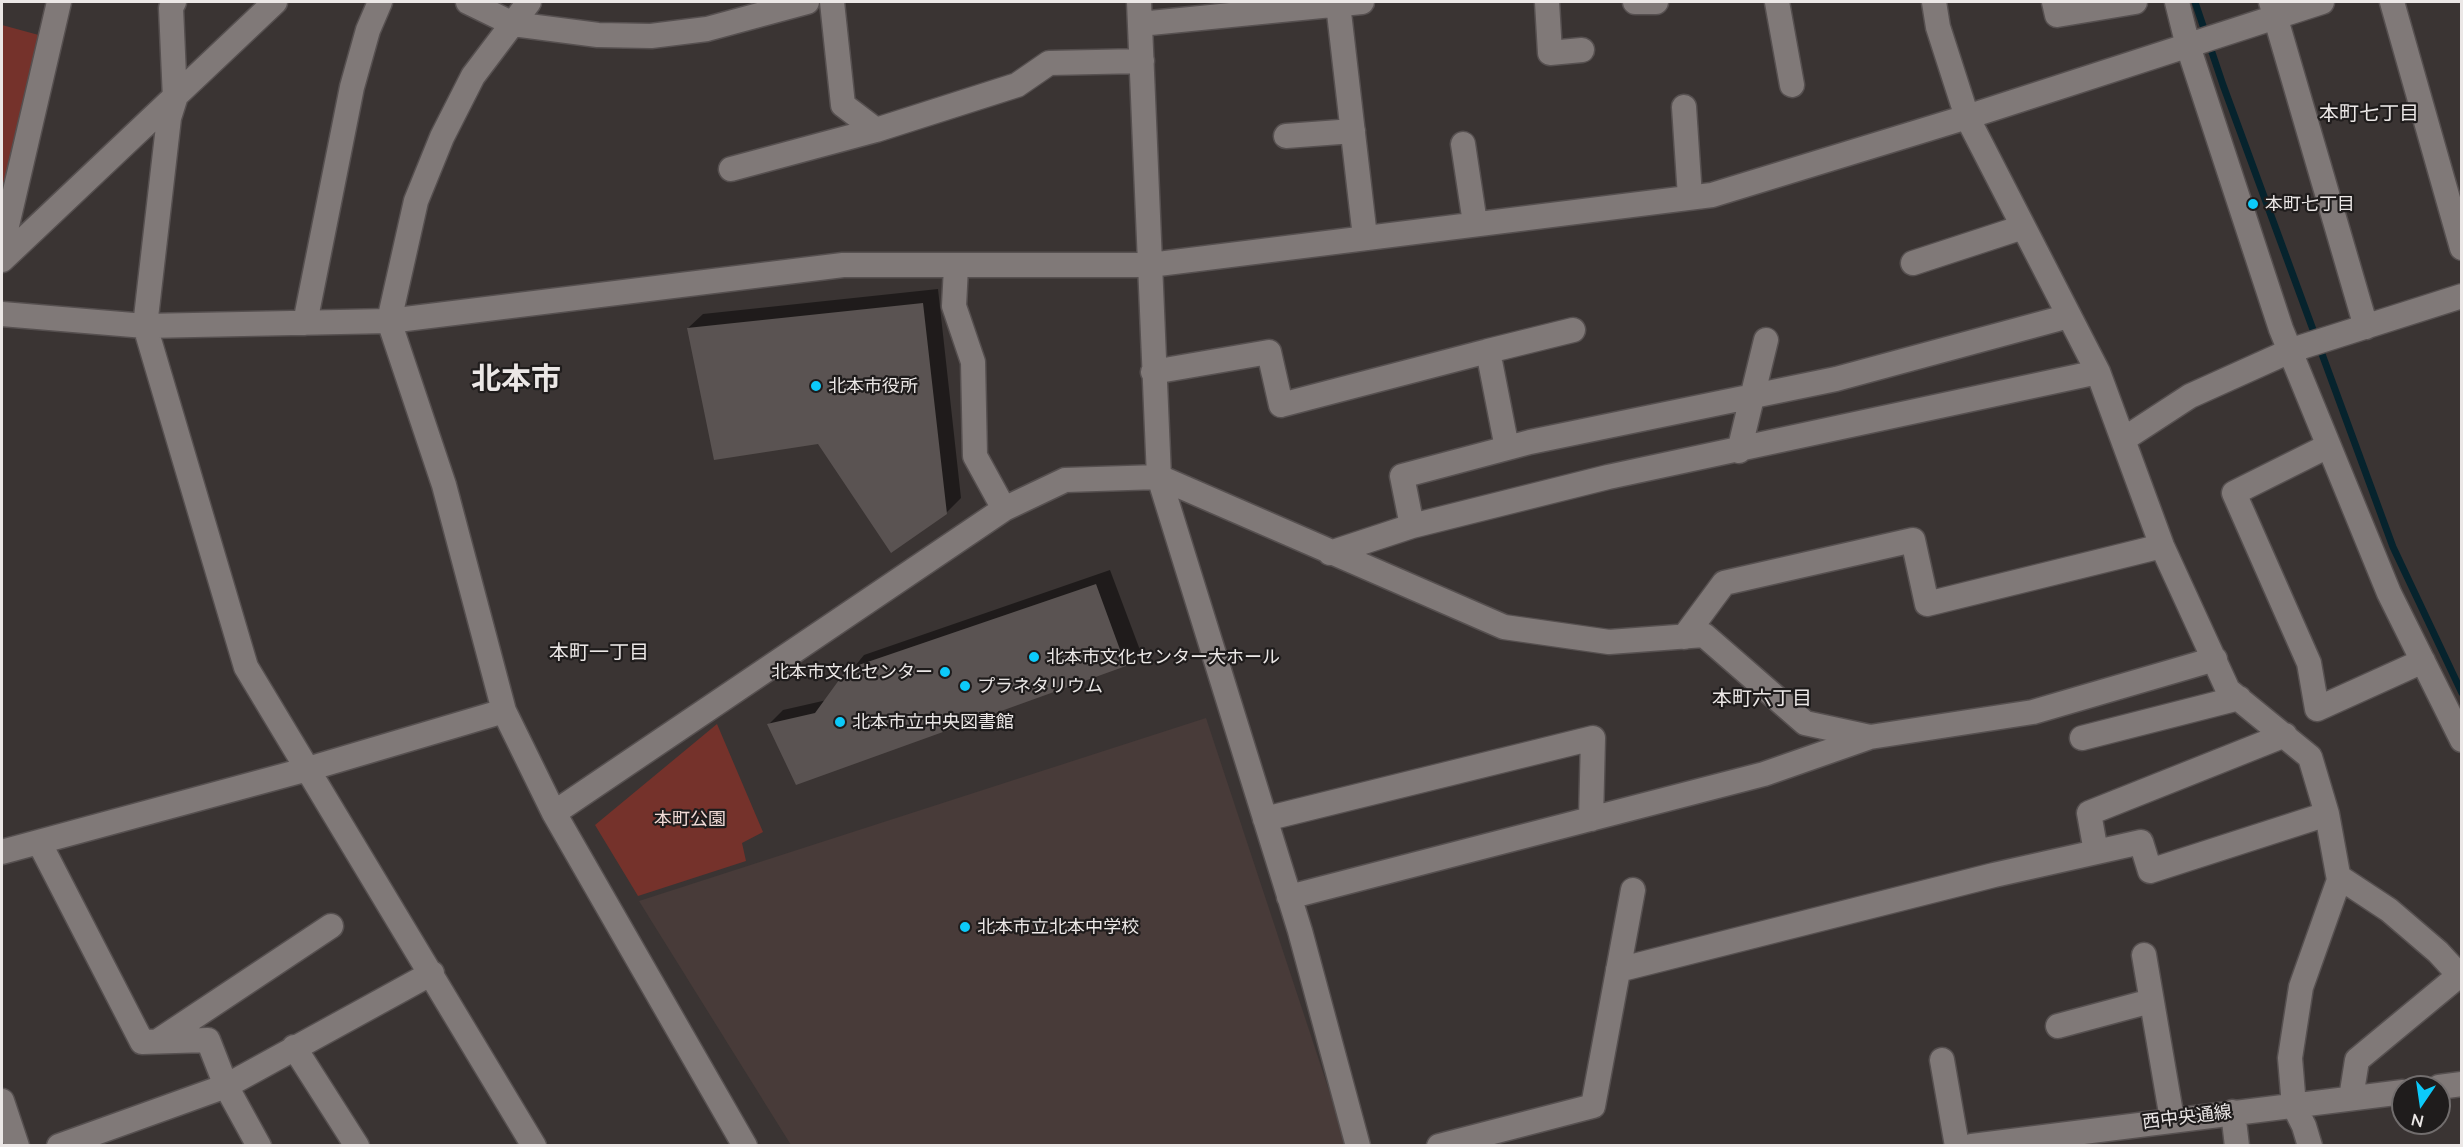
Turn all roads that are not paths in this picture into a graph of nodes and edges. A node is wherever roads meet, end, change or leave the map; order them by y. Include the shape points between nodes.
1 (59, 2) edge
2 (174, 2) edge
3 (275, 2) edge
4 (380, 2) edge
5 (468, 2) edge
6 (529, 2) edge
7 (807, 2) edge
8 (832, 2) edge
9 (1362, 2) edge
10 (1547, 2) edge
11 (1635, 2) edge
12 (1656, 2) edge
13 (1777, 2) edge
14 (1934, 2) edge
15 (2054, 2) edge
16 (2135, 2) edge
17 (2177, 2) edge
18 (2322, 2) edge
19 (2392, 2) edge
20 (1338, 4) junction
21 (2272, 8) edge
22 (1140, 13) edge
23 (513, 24) junction
24 (2188, 46) junction
25 (1582, 50) dead end
26 (1142, 61) junction
27 (1792, 85) dead end
28 (175, 99) junction
29 (1684, 107) dead end
30 (1968, 117) junction
31 (876, 130) junction
32 (1353, 131) junction
33 (1286, 136) dead end
34 (1463, 144) dead end
35 (731, 169) dead end
36 (1690, 197) junction
37 (1475, 223) junction
38 (2023, 227) junction
39 (1365, 237) junction
40 (2, 247) edge
41 (2462, 249) edge
42 (2, 260) edge
43 (1913, 263) dead end
44 (1150, 266) junction
45 (956, 267) junction
46 (2462, 296) edge
47 (2, 314) edge
48 (2069, 316) junction
49 (389, 321) junction
50 (305, 323) junction
51 (145, 326) junction
52 (2366, 327) junction
53 (1573, 330) dead end
54 (1766, 340) dead end
55 (2292, 350) junction
56 (1488, 351) junction
57 (1153, 372) junction
58 (2098, 372) junction
59 (1753, 395) junction
60 (2124, 439) junction
61 (2328, 446) junction
62 (1507, 448) junction
63 (1739, 451) junction
64 (1160, 477) junction
65 (1004, 509) junction
66 (1412, 526) junction
67 (2162, 546) junction
68 (1330, 553) junction
69 (1684, 636) junction
70 (2215, 660) junction
71 (2423, 661) junction
72 (2238, 698) junction
73 (504, 711) junction
74 (2285, 735) junction
75 (1870, 737) junction
76 (2082, 738) dead end
77 (2462, 740) edge
78 (308, 769) junction
79 (554, 813) junction
80 (2327, 814) junction
81 (1265, 819) junction
82 (1591, 819) junction
83 (39, 842) junction
84 (2, 852) edge
85 (2096, 852) junction
86 (2339, 877) junction
87 (1633, 890) dead end
88 (1289, 897) junction
89 (331, 926) dead end
90 (2144, 955) dead end
91 (1618, 970) junction
92 (432, 973) junction
93 (2460, 974) edge
94 (2151, 1000) junction
95 (2058, 1026) dead end
96 (158, 1041) junction
97 (294, 1047) junction
98 (1942, 1060) dead end
99 (226, 1086) junction
100 (2391, 1093) edge
101 (2351, 1098) junction
102 (2, 1101) edge
103 (2294, 1106) junction
104 (2233, 1112) junction
105 (2172, 1119) junction
106 (17, 1146) edge
107 (59, 1146) edge
108 (259, 1146) edge
109 (357, 1146) edge
110 (534, 1146) edge
111 (745, 1146) edge
112 (1358, 1146) edge
113 (1438, 1146) edge
114 (1957, 1146) edge
115 (1972, 1146) edge
116 (2237, 1146) edge
117 (2310, 1146) edge

1 - 40 street
2 - 28 street via 171,8
3 - 28 street
4 - 50 street via 352,87
5 - 23 street
6 - 23 street
7 - 23 street via 707,29 651,36 598,35
8 - 31 street via 843,105
9 - 20 street
10 - 25 street via 1550,53
11 - 12 street
13 - 27 street
14 - 30 street via 1938,27
15 - 16 street via 2057,15
17 - 24 street
18 - 21 street
19 - 41 street
20 - 22 street
20 - 32 street
21 - 24 street
21 - 52 street
22 - 26 street
23 - 49 street via 473,76 442,137 416,201
24 - 30 street
24 - 55 street
26 - 31 street via 1048,63 1017,85
26 - 44 street
28 - 42 street
28 - 51 street
29 - 36 street
30 - 36 street via 1712,195
30 - 38 street
31 - 35 street
32 - 33 street
32 - 39 street
34 - 37 street
36 - 37 street
37 - 39 street
38 - 43 street
38 - 48 street
39 - 44 street
44 - 45 street
44 - 57 street
45 - 49 street via 843,265
45 - 65 street via 954,306 973,362 975,456
46 - 52 street
47 - 51 street
48 - 58 street
48 - 59 street via 1836,379
49 - 50 street
49 - 73 street via 444,485
50 - 51 street
51 - 78 street via 246,667
52 - 55 street
53 - 56 street
54 - 59 street
55 - 60 street via 2190,396
55 - 61 street
56 - 57 street via 1281,405 1269,352
56 - 62 street
57 - 64 street
58 - 60 street
58 - 63 street
59 - 62 street
59 - 63 street
60 - 67 street
61 - 71 street via 2389,593
61 - 71 street via 2234,493 2309,663 2316,709
62 - 66 street via 1402,476
63 - 66 street via 1608,477
64 - 65 street via 1065,480
64 - 68 street
64 - 81 street
65 - 79 street
66 - 68 street
67 - 69 street via 1927,604 1912,540 1724,583
67 - 70 street
68 - 69 street via 1504,627 1609,642
69 - 75 street via 1704,635 1805,723
70 - 72 street via 2228,690
70 - 75 street via 2033,712
71 - 77 street
72 - 74 street
72 - 76 street
73 - 78 street
73 - 79 street
74 - 80 street via 2310,757
74 - 85 street via 2090,813
75 - 82 street via 1764,774
78 - 83 street
78 - 92 street
79 - 111 street
80 - 85 street via 2150,871 2141,842
80 - 86 street
81 - 82 street via 1593,738
81 - 88 street
82 - 88 street
83 - 84 street
83 - 96 street via 142,1042
85 - 91 street
86 - 93 street via 2389,910
86 - 103 street via 2301,987 2290,1058
87 - 91 street
88 - 112 street
89 - 96 street
90 - 94 street
91 - 113 street via 1593,1106
92 - 97 street
92 - 110 street
93 - 101 street via 2357,1060
94 - 95 street
94 - 105 street
96 - 99 street via 208,1041
97 - 99 street
97 - 109 street
98 - 114 street
99 - 107 street
99 - 108 street
100 - 101 street, 西中央通線
101 - 103 street, 西中央通線
102 - 106 street
103 - 104 street, 西中央通線
103 - 117 street
104 - 105 street, 西中央通線
104 - 116 street
105 - 115 street, 西中央通線

